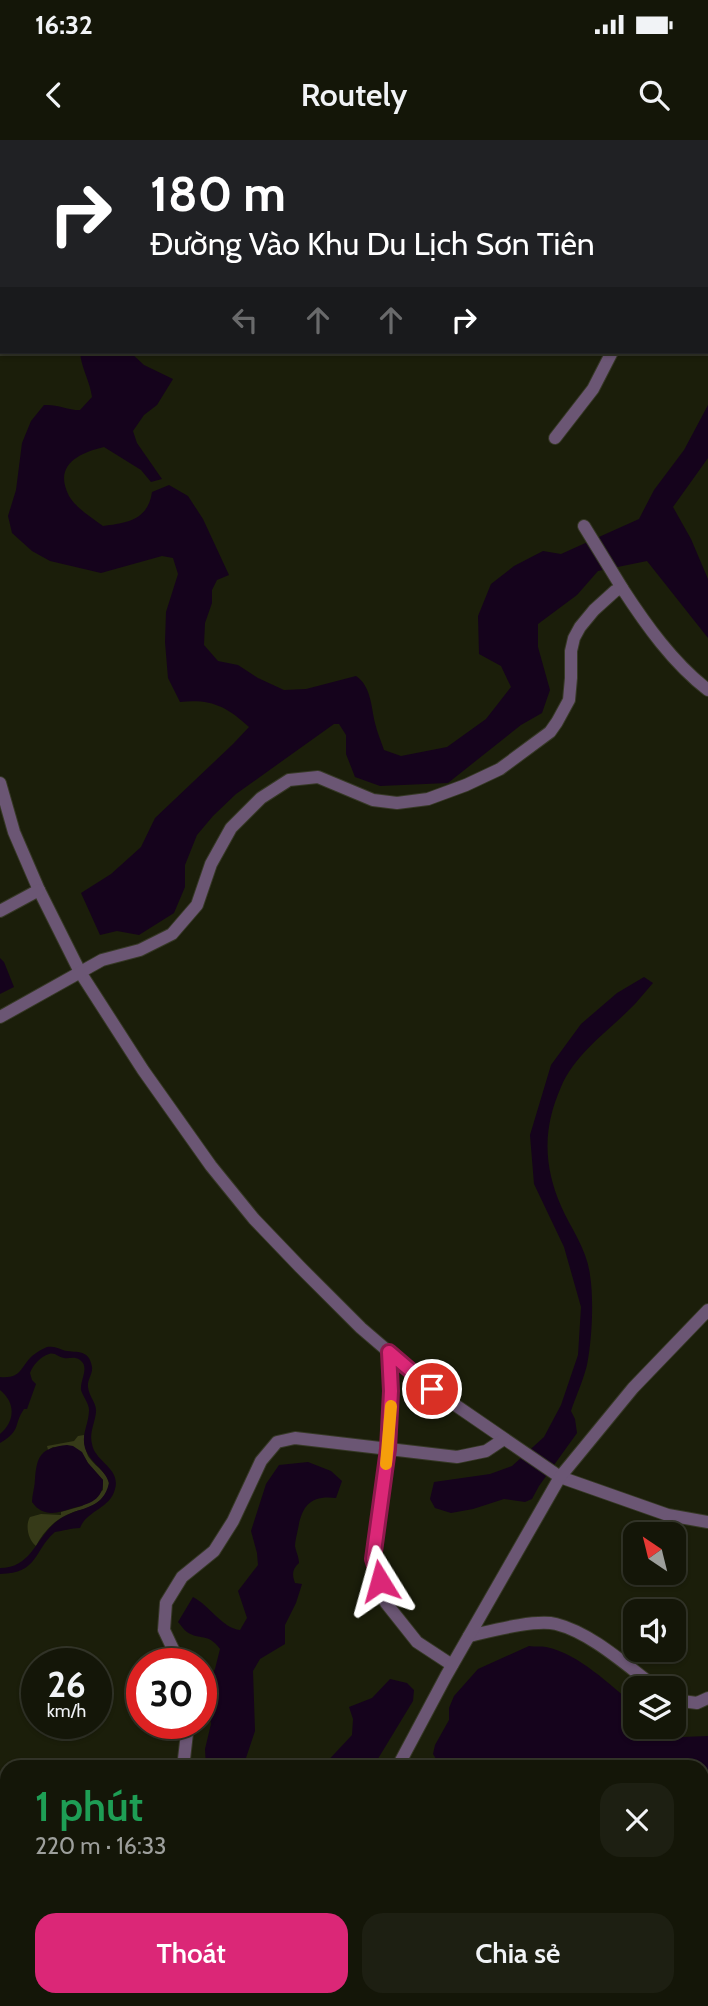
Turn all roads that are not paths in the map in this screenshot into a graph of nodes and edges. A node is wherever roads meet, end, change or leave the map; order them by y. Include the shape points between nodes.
1 (611, 354) edge
2 (555, 438) dead end
3 (587, 531) dead end
4 (622, 588) junction
5 (708, 690) edge
6 (0, 783) edge
7 (39, 890) junction
8 (0, 911) edge
9 (80, 972) junction
10 (0, 1017) edge
11 (708, 1310) edge
12 (389, 1352) junction
13 (504, 1439) junction
14 (388, 1449) junction
15 (560, 1477) junction
16 (708, 1522) edge
17 (469, 1636) junction
18 (172, 1648) edge
19 (453, 1665) junction
20 (640, 1676) edge
21 (708, 1698) edge
22 (686, 1702) edge
23 (186, 1739) edge
24 (407, 1748) junction
25 (184, 1760) edge
26 (401, 1760) edge
27 (409, 1760) edge

1 - 2 street via 593,389
3 - 4 street
4 - 5 street via 642,618
4 - 9 street via 594,610 574,638 569,700 557,722 500,769 428,799 397,803 373,800 318,777 289,780 261,798 231,828 211,864 197,905 172,934
6 - 7 street via 14,832
7 - 8 street
7 - 9 street
9 - 10 street
9 - 12 street via 142,1070 236,1198
11 - 15 street via 633,1388
12 - 13 street via 432,1389
12 - 14 street
13 - 14 street via 486,1451 457,1458
13 - 15 street
14 - 18 street via 295,1438 277,1442 261,1461 214,1551 182,1577 166,1603 164,1630
14 - 19 street via 373,1559 386,1603 417,1642
15 - 16 street via 668,1514
15 - 17 street
17 - 19 street
17 - 20 street via 554,1623 585,1636
19 - 24 street
21 - 22 street
23 - 25 street
24 - 26 street
24 - 27 street

